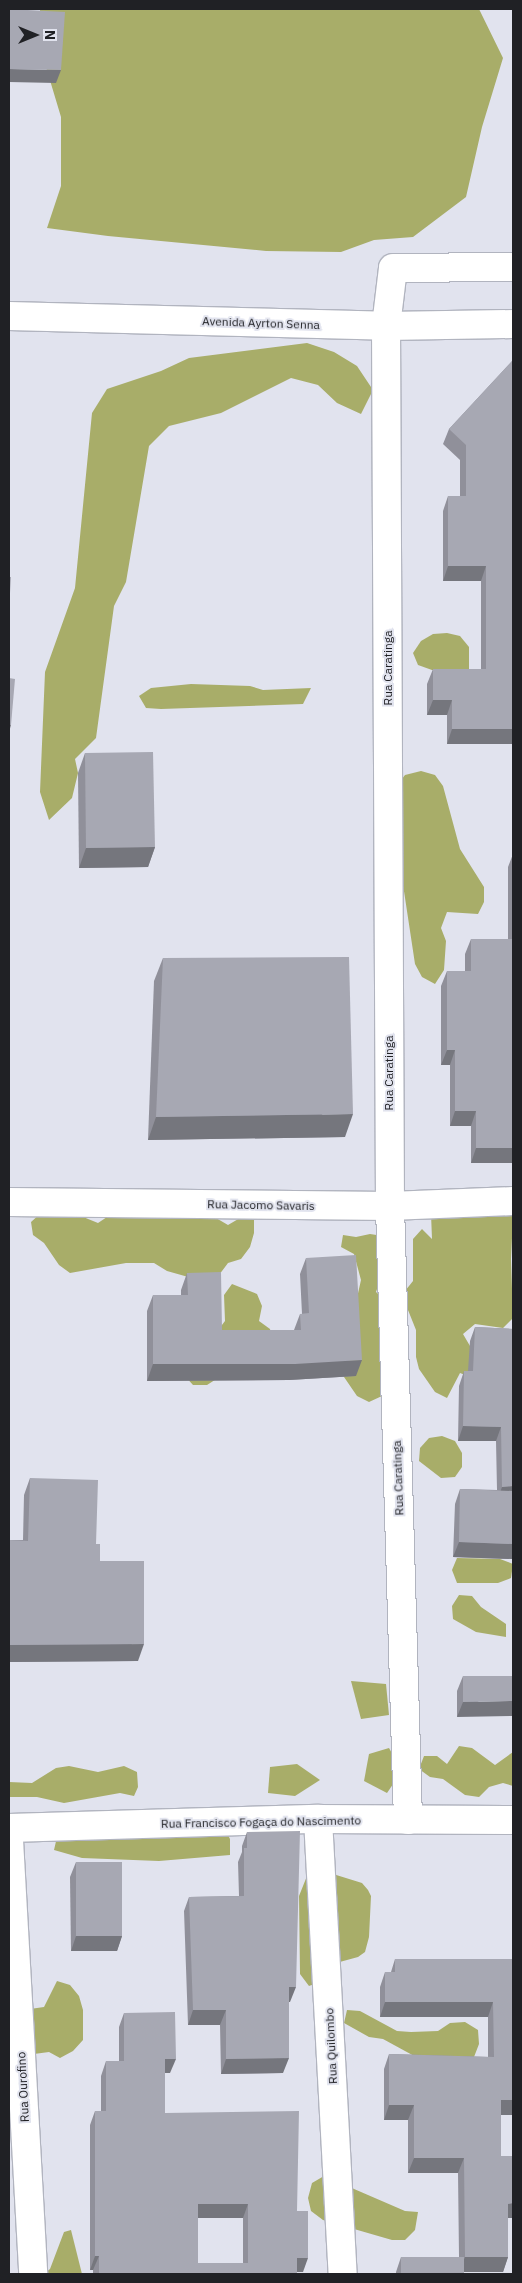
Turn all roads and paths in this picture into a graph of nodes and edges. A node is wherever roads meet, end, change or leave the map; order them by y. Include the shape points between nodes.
1 (513, 267) edge
2 (9, 316) edge
3 (513, 324) edge
4 (386, 326) junction
5 (513, 1201) edge
6 (9, 1202) edge
7 (390, 1206) junction
8 (318, 1818) junction
9 (408, 1820) junction
10 (513, 1820) edge
11 (9, 1828) edge
12 (9, 1840) edge
13 (34, 2274) edge
14 (343, 2274) edge

1 - 4 street, Rua Caratinga via 393,268
2 - 4 street, Avenida Ayrton Senna
3 - 4 street, Avenida Ayrton Senna
4 - 7 street, Rua Caratinga
5 - 7 street, Rua Jacomo Savaris
6 - 7 street, Rua Jacomo Savaris
7 - 9 street, Rua Caratinga
8 - 9 street, Rua Francisco Fogaça do Nascimento
8 - 11 street, Rua Francisco Fogaça do Nascimento
8 - 14 street, Rua Quilombo
9 - 10 street, Rua Francisco Fogaça do Nascimento
12 - 13 street, Rua Ourofino

